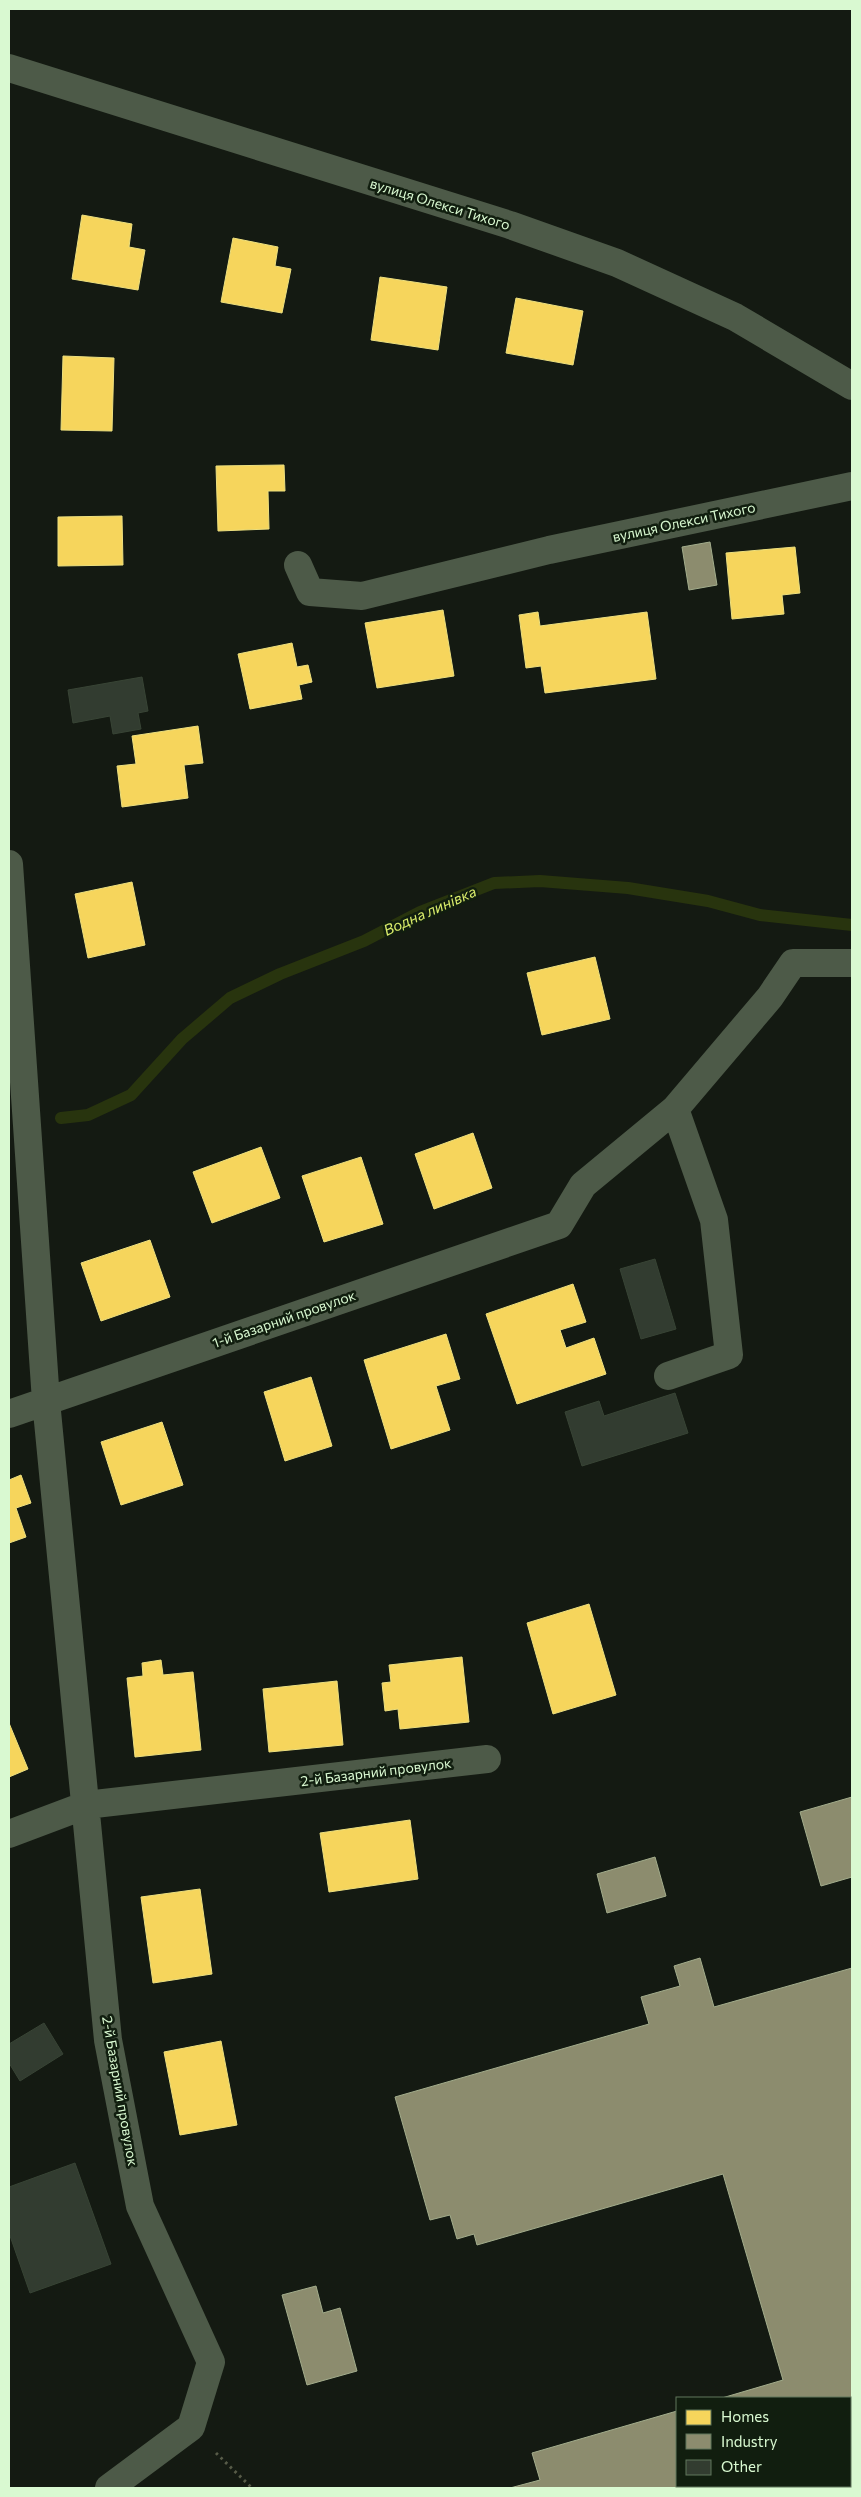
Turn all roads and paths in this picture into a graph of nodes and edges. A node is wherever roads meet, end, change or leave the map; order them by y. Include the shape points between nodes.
1 (9, 68) edge
2 (852, 386) edge
3 (852, 486) edge
4 (298, 565) dead end
5 (9, 864) edge
6 (852, 963) edge
7 (674, 1109) junction
8 (668, 1376) dead end
9 (46, 1401) junction
10 (9, 1414) edge
11 (487, 1759) dead end
12 (86, 1805) junction
13 (9, 1834) edge
14 (191, 2428) junction
15 (109, 2488) edge
16 (252, 2488) edge

1 - 2 street, вулиця Олекси Тихого via 510,226 617,263 735,317
3 - 4 street, вулиця Олекси Тихого via 549,550 362,596 310,592
5 - 9 street
6 - 7 street via 793,963 770,997
7 - 8 street via 714,1220 729,1355
7 - 9 street, 1-й Базарний провулок via 583,1185 559,1225
9 - 10 street, 1-й Базарний провулок
9 - 12 street
11 - 12 street, 2-й Базарний провулок
12 - 13 street, 2-й Базарний провулок
12 - 14 street, 2-й Базарний провулок via 108,2040 140,2206 211,2362
14 - 15 street
14 - 16 path

